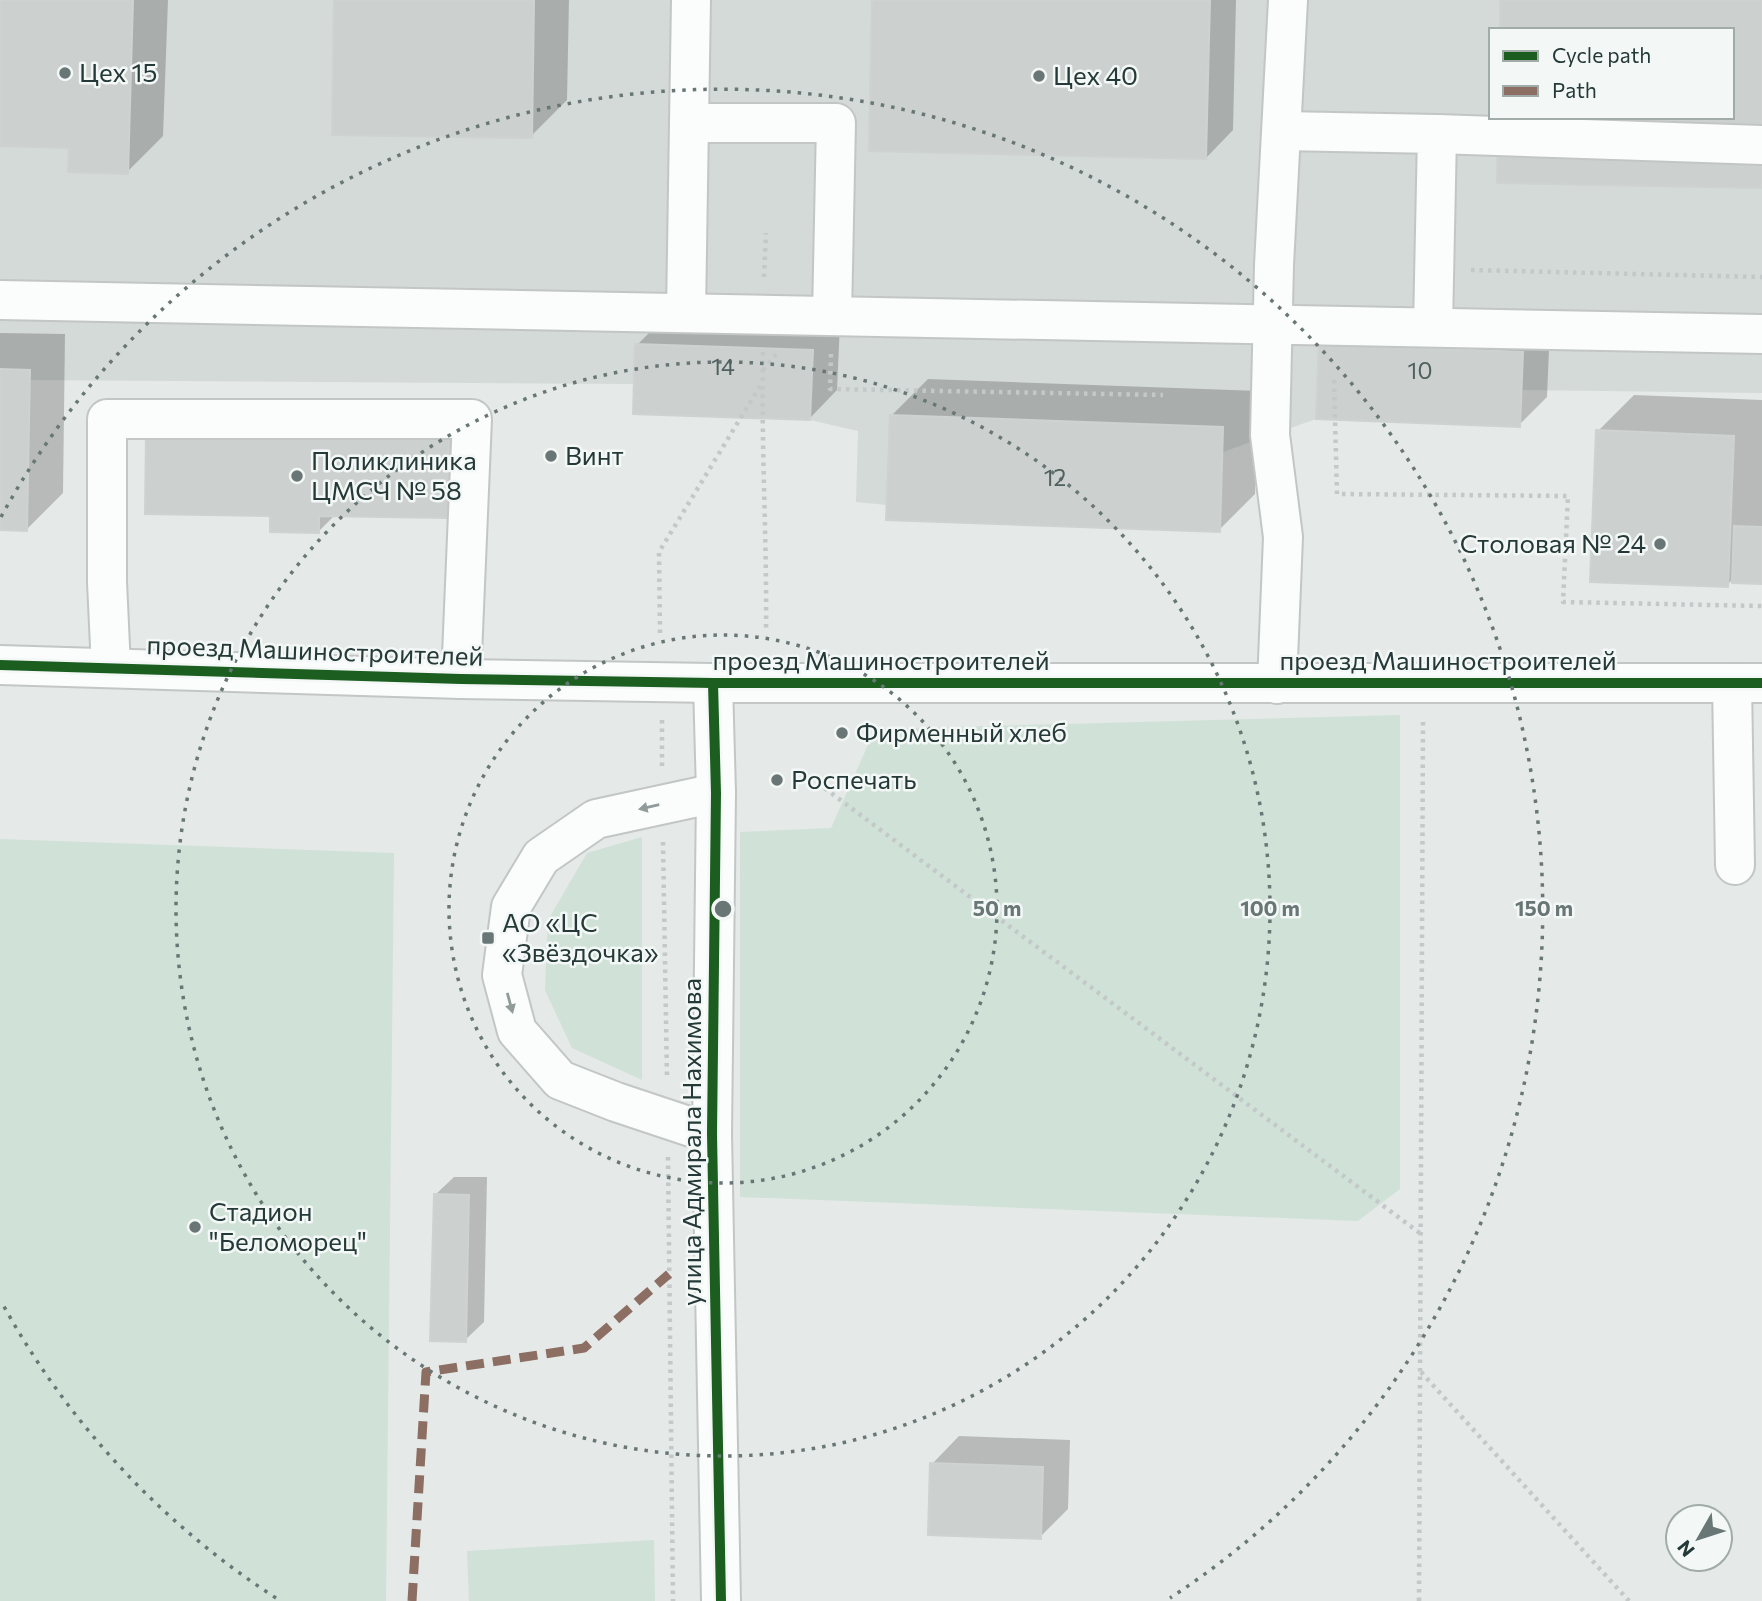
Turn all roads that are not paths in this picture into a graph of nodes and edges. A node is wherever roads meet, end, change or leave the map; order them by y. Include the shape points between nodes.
1 (691, 0) edge
2 (1288, 0) edge
3 (689, 123) junction
4 (1282, 131) junction
5 (1437, 134) junction
6 (1762, 145) edge
7 (0, 299) edge
8 (685, 313) junction
9 (1274, 324) junction
10 (1433, 327) junction
11 (831, 333) junction
12 (1762, 334) edge
13 (0, 665) edge
14 (111, 668) junction
15 (461, 679) junction
16 (713, 683) junction
17 (1747, 683) edge
18 (1277, 684) junction
19 (716, 793) junction
20 (1735, 865) dead end
21 (712, 1134) junction
22 (721, 1601) edge

1 - 3 street
2 - 4 street
3 - 8 street
3 - 11 street via 836,123
4 - 5 street
4 - 9 street
5 - 6 street
5 - 10 street
7 - 8 street
8 - 11 street
9 - 10 street
9 - 11 street
9 - 18 street via 1270,435 1283,537
10 - 12 street
13 - 14 street, проезд Машиностроителей
14 - 15 street, проезд Машиностроителей
14 - 15 street via 107,419 472,419
15 - 16 street, проезд Машиностроителей
16 - 18 street, проезд Машиностроителей
16 - 19 street, улица Адмирала Нахимова
17 - 18 street, проезд Машиностроителей
17 - 20 street
19 - 21 street, улица Адмирала Нахимова
19 -> 21 street via 596,819 541,857 511,907 502,975 517,1031 560,1080
21 - 22 street, улица Адмирала Нахимова

